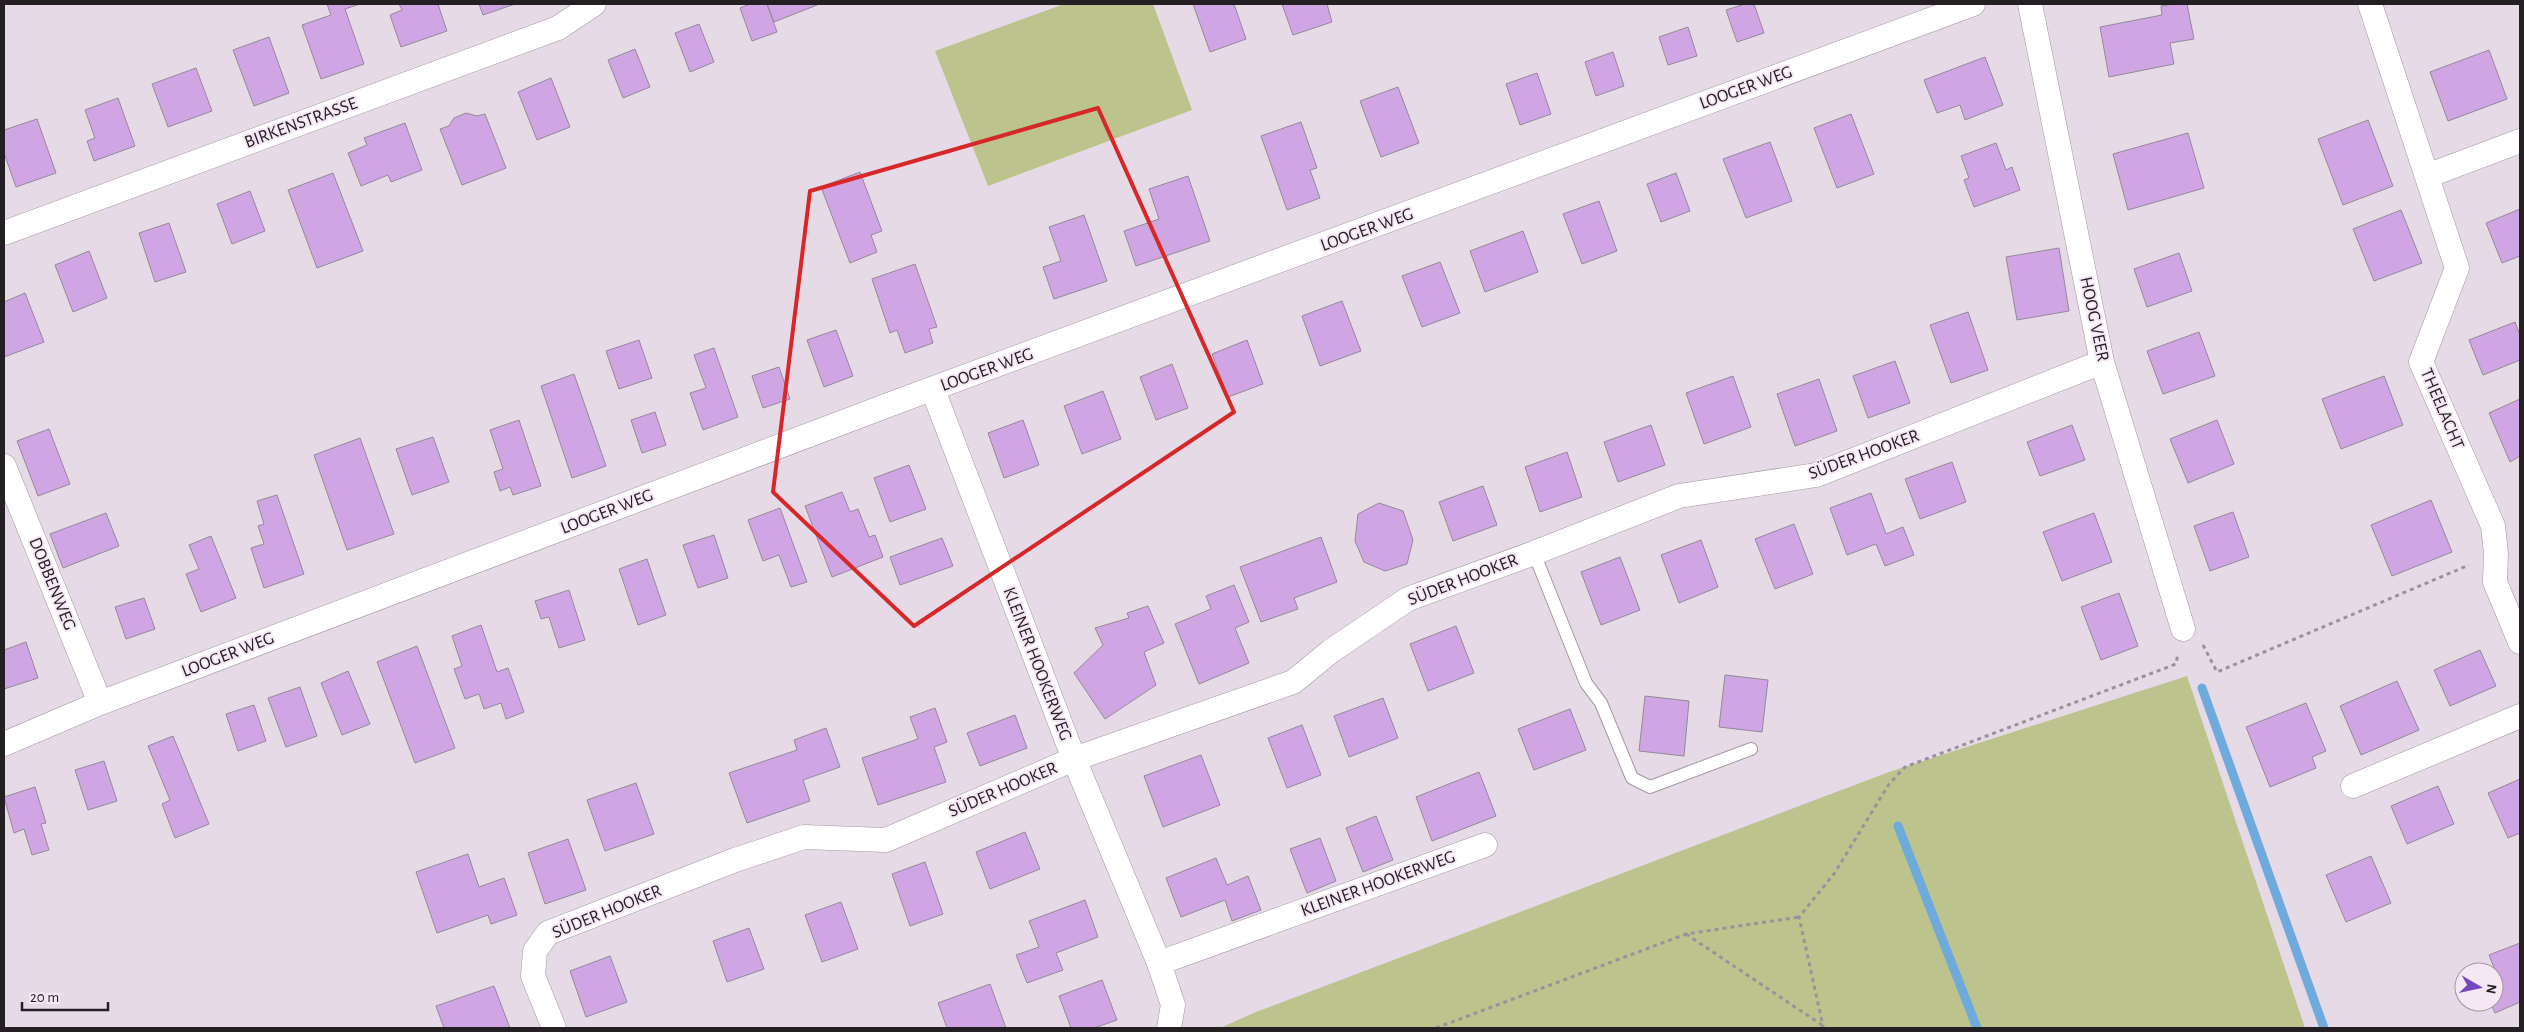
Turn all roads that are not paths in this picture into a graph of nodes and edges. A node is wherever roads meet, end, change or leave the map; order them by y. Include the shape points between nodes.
1 (594, 4) edge
2 (1973, 4) edge
3 (2030, 4) edge
4 (2370, 4) edge
5 (2520, 141) edge
6 (2427, 176) junction
7 (4, 233) edge
8 (2102, 362) junction
9 (933, 390) junction
10 (4, 466) edge
11 (1534, 553) junction
12 (2183, 629) road end
13 (2520, 642) edge
14 (100, 703) junction
15 (2520, 716) edge
16 (4, 744) edge
17 (1752, 749) dead end
18 (1074, 759) junction
19 (2353, 786) dead end
20 (1485, 845) dead end
21 (1159, 963) junction
22 (554, 1028) edge
23 (1169, 1028) edge

1 - 7 street, BIRKENSTRASSE via 558,28
2 - 9 street, LOOGER WEG
3 - 8 street, HOOG VEER
4 - 6 street, THEELACHT
5 - 6 street
6 - 13 street, THEELACHT via 2457,268 2421,362 2493,526 2495,582
8 - 11 street, SÜDER HOOKER via 1816,476 1679,496
8 - 12 street, HOOG VEER
9 - 14 street, LOOGER WEG
9 - 18 street, KLEINER HOOKERWEG
10 - 14 street, DOBBENWEG
11 - 17 lane, SÜDER HOOKER via 1586,683 1601,702 1632,778 1650,787
11 - 18 street, SÜDER HOOKER via 1408,599 1331,650 1293,682
14 - 16 street, LOOGER WEG
15 - 19 street
18 - 21 street, KLEINER HOOKERWEG
18 - 22 street, SÜDER HOOKER via 886,840 804,837 735,860 548,933 534,951 533,976
20 - 21 street, KLEINER HOOKERWEG
21 - 23 street, KLEINER HOOKERWEG via 1173,1005

